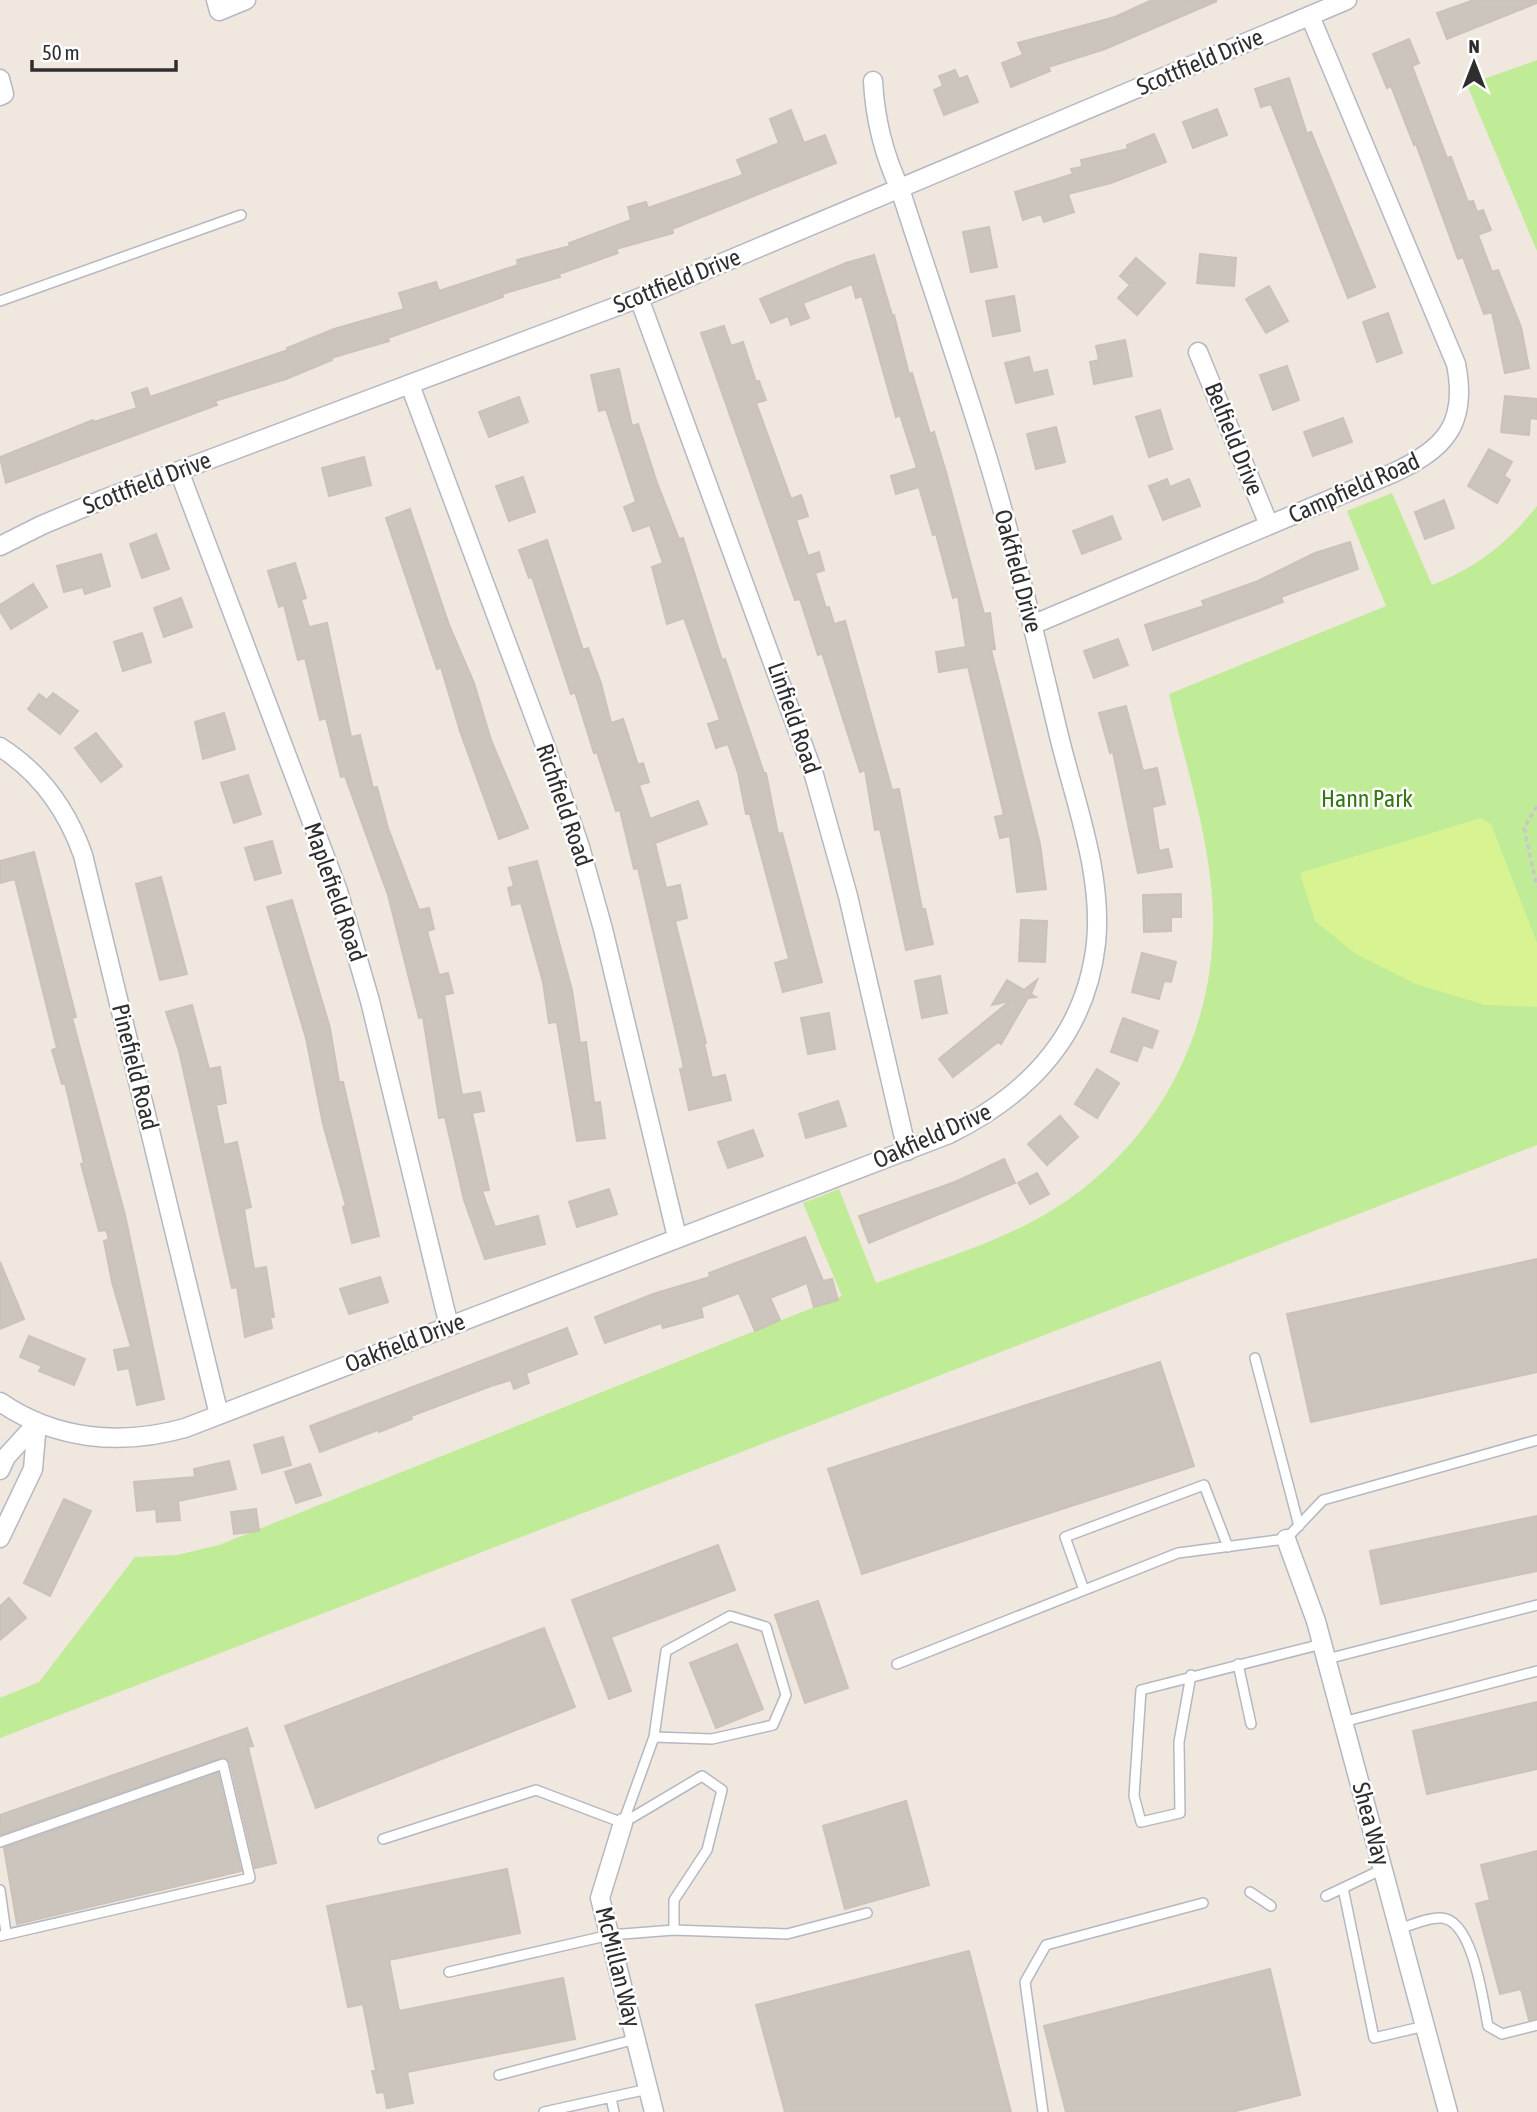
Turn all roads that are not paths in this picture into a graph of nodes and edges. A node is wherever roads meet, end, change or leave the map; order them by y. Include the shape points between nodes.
1 (216, 0) edge
2 (246, 0) edge
3 (1347, 0) edge
4 (1310, 16) junction
5 (0, 79) edge
6 (873, 81) dead end
7 (0, 96) edge
8 (900, 188) junction
9 (241, 215) dead end
10 (639, 298) junction
11 (0, 301) edge
12 (1198, 352) dead end
13 (410, 385) junction
14 (179, 471) junction
15 (1269, 525) junction
16 (0, 546) edge
17 (1032, 625) junction
18 (0, 747) edge
19 (906, 1151) junction
20 (677, 1237) junction
21 (449, 1326) junction
22 (1255, 1358) dead end
23 (0, 1402) edge
24 (219, 1415) junction
25 (37, 1423) junction
26 (1537, 1440) edge
27 (0, 1470) edge
28 (1299, 1525) junction
29 (0, 1538) edge
30 (1286, 1539) junction
31 (1228, 1546) junction
32 (1084, 1590) junction
33 (1537, 1605) edge
34 (1324, 1651) junction
35 (897, 1664) dead end
36 (1238, 1664) junction
37 (1537, 1671) edge
38 (1191, 1675) junction
39 (1343, 1722) junction
40 (1251, 1724) dead end
41 (654, 1737) junction
42 (623, 1822) junction
43 (383, 1839) dead end
44 (0, 1842) edge
45 (1383, 1869) junction
46 (1342, 1888) junction
47 (0, 1890) edge
48 (1250, 1892) dead end
49 (1326, 1896) dead end
50 (1203, 1903) dead end
51 (1272, 1906) dead end
52 (867, 1913) dead end
53 (1399, 1929) junction
54 (674, 1930) junction
55 (3, 1935) edge
56 (610, 1935) junction
57 (449, 1972) dead end
58 (1537, 2025) edge
59 (1425, 2026) junction
60 (636, 2039) junction
61 (499, 2075) dead end
62 (648, 2089) junction
63 (611, 2098) junction
64 (544, 2112) edge
65 (614, 2112) edge
66 (654, 2112) edge
67 (1043, 2112) edge
68 (1448, 2112) edge

1 - 2 street via 219,11
3 - 4 street, Scottfield Drive
4 - 8 street, Scottfield Drive
4 - 15 street, Campfield Road via 1450,346 1460,395 1451,427 1433,452
5 - 7 street via 4,94
6 - 8 street, Oakfield Drive via 878,130
8 - 10 street, Scottfield Drive
8 - 17 street, Oakfield Drive via 985,450
9 - 11 lane
10 - 13 street, Scottfield Drive
10 - 19 street, Linfield Road via 821,800 848,896
12 - 15 street, Belfield Drive
13 - 14 street, Scottfield Drive
13 - 20 street, Richfield Road via 576,835
14 - 16 street, Scottfield Drive
14 - 21 street, Maplefield Road via 338,891 370,1001
15 - 17 street, Campfield Road
17 - 19 street, Oakfield Drive via 1090,864 1097,919 1091,971 1071,1024 1040,1071 1019,1092 973,1122
18 - 24 street, Pinefield Road via 37,775 53,795 83,855
19 - 20 street, Oakfield Drive
20 - 21 street, Oakfield Drive
21 - 24 street, Oakfield Drive
22 - 28 lane
23 - 25 street
24 - 25 street, Oakfield Drive via 162,1435 130,1439 74,1434
25 - 27 street
25 - 29 street via 33,1469
26 - 28 lane via 1323,1500
28 - 30 lane
30 - 31 lane
30 - 34 street, Shea Way
31 - 32 lane via 1178,1553
31 - 32 lane via 1204,1486 1065,1537
32 - 35 lane
33 - 34 lane
34 - 36 lane
34 - 39 street, Shea Way
36 - 38 lane
36 - 40 lane
37 - 39 lane
38 - 38 lane via 1141,1690 1134,1796 1142,1822 1180,1813 1179,1742
39 - 45 street, Shea Way
41 - 41 lane via 712,1739 773,1725 786,1695 766,1627 730,1616 666,1651
41 - 42 lane
42 - 43 lane via 536,1790
42 - 54 lane via 702,1776 722,1790 707,1850 674,1900
42 - 56 street, McMillan Way via 600,1898
44 - 55 lane via 223,1764 250,1878
45 - 46 lane
45 - 53 street, Shea Way
46 - 49 lane
46 - 59 lane via 1374,2038
47 - 55 lane
48 - 51 lane
50 - 67 lane via 1046,1945 1025,1982
52 - 54 lane via 787,1934
53 - 58 lane via 1441,1918 1454,1922 1469,1942 1489,2026 1502,2034
53 - 59 street, Shea Way
54 - 56 lane
56 - 57 lane
56 - 60 street, McMillan Way
59 - 68 street, Shea Way
60 - 61 lane
60 - 62 street, McMillan Way
62 - 63 lane
62 - 66 street, McMillan Way
63 - 64 lane
63 - 65 lane

